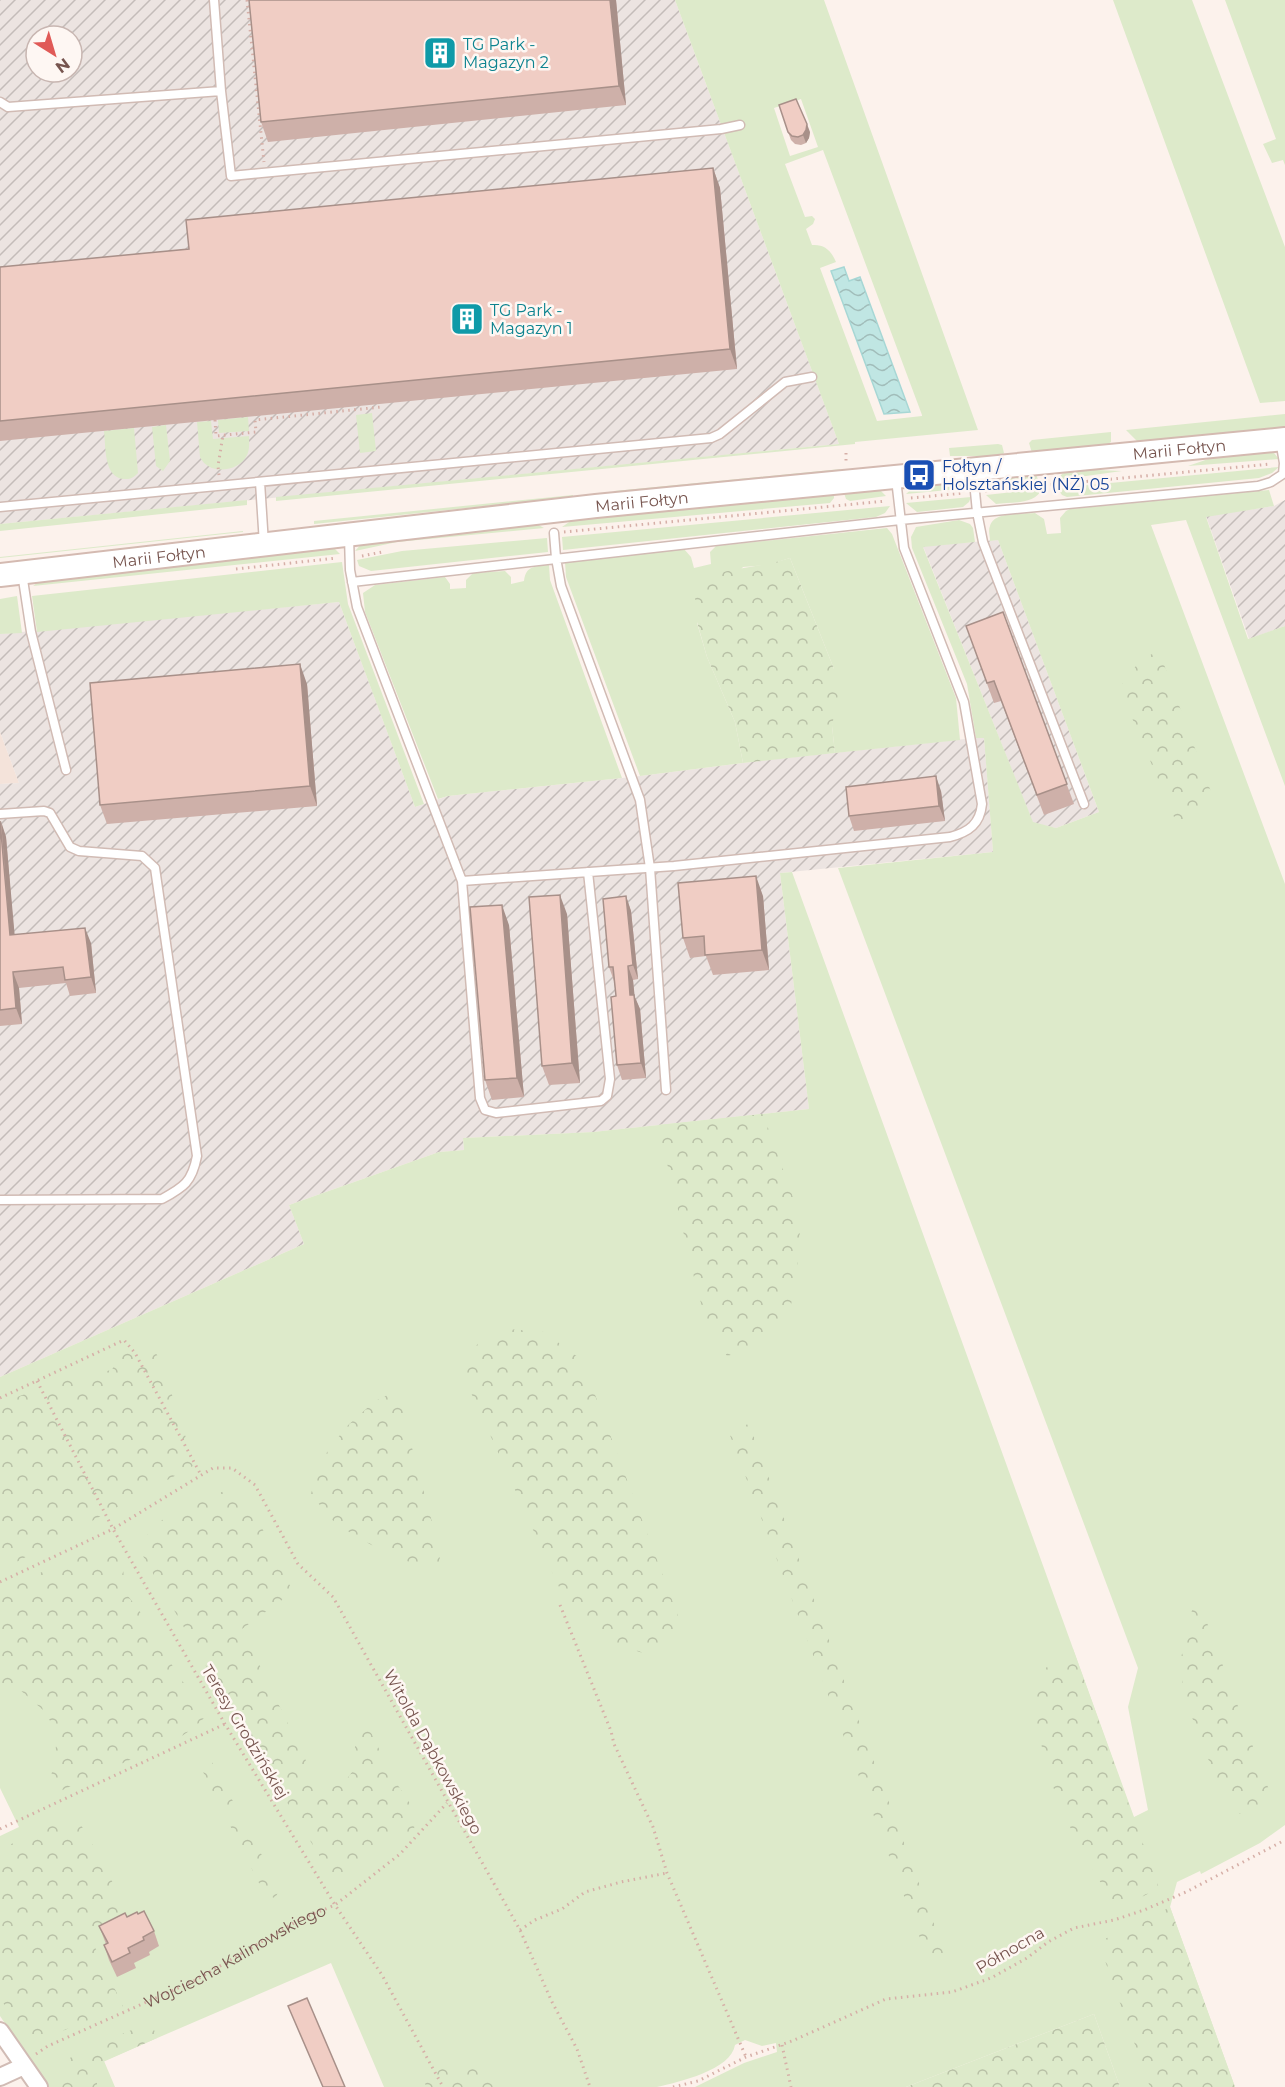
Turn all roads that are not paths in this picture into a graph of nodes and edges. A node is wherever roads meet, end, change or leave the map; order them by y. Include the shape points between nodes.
1 (214, 0) edge
2 (221, 91) junction
3 (0, 102) edge
4 (740, 125) dead end
5 (812, 376) dead end
6 (1283, 439) edge
7 (1284, 463) edge
8 (973, 470) junction
9 (260, 482) junction
10 (897, 489) junction
11 (0, 507) edge
12 (977, 512) junction
13 (900, 520) junction
14 (349, 533) junction
15 (554, 533) road end
16 (264, 544) junction
17 (556, 558) junction
18 (11, 573) edge
19 (352, 582) junction
20 (66, 770) dead end
21 (1084, 804) dead end
22 (0, 814) edge
23 (651, 868) junction
24 (588, 872) junction
25 (462, 881) junction
26 (666, 1090) dead end
27 (0, 1200) edge
28 (0, 2031) edge
29 (24, 2066) junction
30 (0, 2077) edge
31 (39, 2087) edge

1 - 2 lane
2 - 3 lane via 8,107
2 - 4 lane via 231,176
5 - 9 lane via 785,382 711,438
6 - 7 lane
6 - 8 street, Marii Fołtyn
7 - 12 lane via 1282,474 1258,486
8 - 10 street, Marii Fołtyn
8 - 12 lane
9 - 11 lane
9 - 16 lane
10 - 13 lane
10 - 14 street, Marii Fołtyn via 596,506
12 - 13 lane
12 - 21 lane via 983,542
13 - 17 lane
13 - 23 lane via 904,548 963,702 982,804 978,822 950,837
14 - 16 street, Marii Fołtyn
14 - 19 lane
15 - 17 lane
16 - 18 street, Marii Fołtyn
17 - 19 lane
17 - 23 lane via 561,586 640,800
18 - 20 lane via 31,632
19 - 25 lane via 357,607
22 - 27 lane via 50,813 70,847 142,856 155,868 197,1156 194,1173 181,1188 162,1199
23 - 24 lane
23 - 26 lane
24 - 25 lane
24 - 25 lane via 610,1079 607,1096 601,1101 496,1113 481,1105
28 - 29 street
29 - 30 street
29 - 31 street

